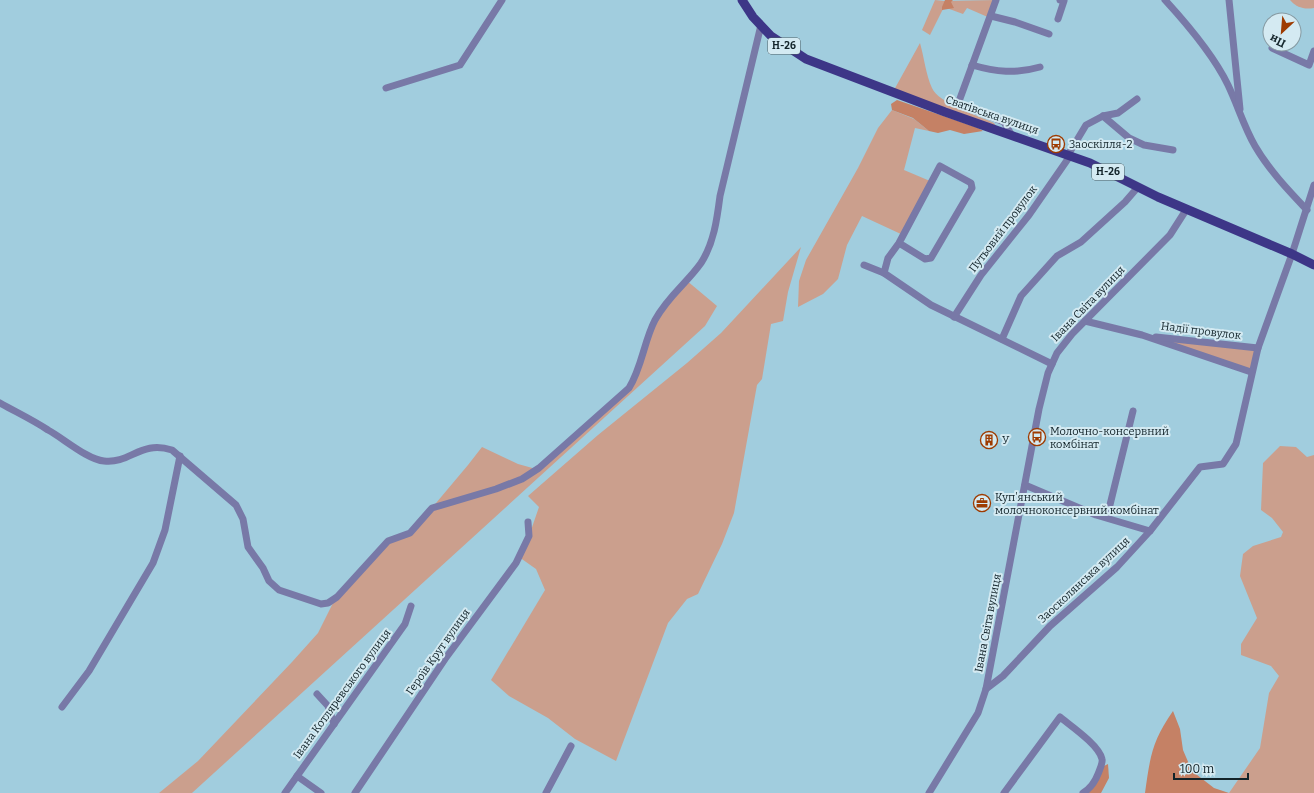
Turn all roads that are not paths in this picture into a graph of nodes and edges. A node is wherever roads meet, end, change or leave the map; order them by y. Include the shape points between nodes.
1 (502, 0) edge
2 (742, 0) edge
3 (996, 0) edge
4 (1060, 0) edge
5 (1165, 0) edge
6 (1229, 0) edge
7 (991, 16) junction
8 (1058, 19) dead end
9 (761, 25) junction
10 (1049, 34) dead end
11 (1314, 51) edge
12 (1281, 52) edge
13 (972, 65) junction
14 (1040, 67) dead end
15 (386, 88) dead end
16 (1136, 99) dead end
17 (1103, 116) junction
18 (1241, 117) junction
19 (1011, 134) junction
20 (1173, 150) dead end
21 (1069, 155) junction
22 (1314, 185) edge
23 (1138, 187) junction
24 (1186, 210) junction
25 (1307, 210) junction
26 (899, 243) junction
27 (1292, 254) junction
28 (864, 265) dead end
29 (1314, 265) edge
30 (884, 274) junction
31 (954, 317) junction
32 (1085, 321) junction
33 (1142, 335) junction
34 (1002, 339) junction
35 (1258, 348) junction
36 (1052, 364) junction
37 (1251, 372) junction
38 (0, 403) edge
39 (1133, 411) dead end
40 (180, 456) junction
41 (1025, 485) junction
42 (1107, 517) junction
43 (528, 522) dead end
44 (1150, 531) junction
45 (411, 606) dead end
46 (986, 689) junction
47 (317, 694) dead end
48 (62, 707) dead end
49 (334, 724) junction
50 (571, 746) dead end
51 (297, 776) junction
52 (285, 793) edge
53 (321, 793) edge
54 (355, 793) edge
55 (546, 793) edge
56 (929, 793) edge
57 (1004, 793) edge
58 (1083, 793) edge

1 - 15 street via 460,66
2 - 9 main road, Сватівська вулиця / Н-26
3 - 7 street
4 - 8 street via 1064,1
5 - 18 street via 1206,51 1228,84
6 - 18 street
7 - 10 street
7 - 13 street
9 - 19 main road, Сватівська вулиця / Н-26 via 771,36 806,59
9 - 40 street via 711,242 706,254 671,295 655,319 635,379 629,388 538,468 522,479 496,489 432,508 410,533 388,541 337,597 321,604 279,590 269,581 248,547 241,512
11 - 12 street via 1309,65
13 - 14 street via 995,72 1024,72
13 - 19 street via 958,104 1004,122
16 - 17 street, Путьовий провулок via 1118,113
17 - 20 street via 1129,138 1144,145
17 - 21 street, Путьовий провулок via 1086,125
18 - 25 street via 1256,147 1272,170
19 - 21 main road, Сватівська вулиця / Н-26
21 - 23 main road, Сватівська вулиця / Н-26
21 - 31 street, Путьовий провулок via 1030,215 980,275
22 - 25 street, Заосколянська вулиця
23 - 24 main road, Сватівська вулиця / Н-26
23 - 34 street via 1081,242 1057,256 1021,296
24 - 27 main road, Сватівська вулиця / Н-26
24 - 32 street, Івана Світа вулиця via 1170,235
25 - 27 street, Заосколянська вулиця
26 - 26 street via 940,166 971,183 972,188 932,258 925,259
26 - 30 street via 888,258
27 - 29 main road, Сватівська вулиця / Н-26
27 - 35 street, Заосколянська вулиця
28 - 30 street
30 - 31 street
31 - 34 street
32 - 33 street, Надії провулок
32 - 36 street, Івана Світа вулиця via 1057,353
33 - 35 street, Надії провулок
33 - 37 street, Надії провулок
34 - 36 street
35 - 37 street, Заосколянська вулиця
36 - 41 street, Івана Світа вулиця via 1039,409
37 - 44 street, Заосколянська вулиця via 1236,444 1230,454 1223,464 1200,467
38 - 40 street via 104,462 120,460 149,448 161,447
39 - 42 street
40 - 48 street via 164,530 153,563 89,671
41 - 42 street via 1096,515
41 - 46 street, Івана Світа вулиця
42 - 44 street
43 - 54 street, Героїв Крут вулиця via 529,536 516,563 445,659
44 - 46 street, Заосколянська вулиця via 1117,567 1050,626 1003,676
45 - 49 street, Івана Котляревського вулиця via 405,624
46 - 56 street via 978,713
47 - 49 street via 328,706
49 - 51 street, Івана Котляревського вулиця
50 - 55 street
51 - 52 street, Івана Котляревського вулиця
51 - 53 street
57 - 58 street via 1060,717 1100,752 1102,760 1096,779

